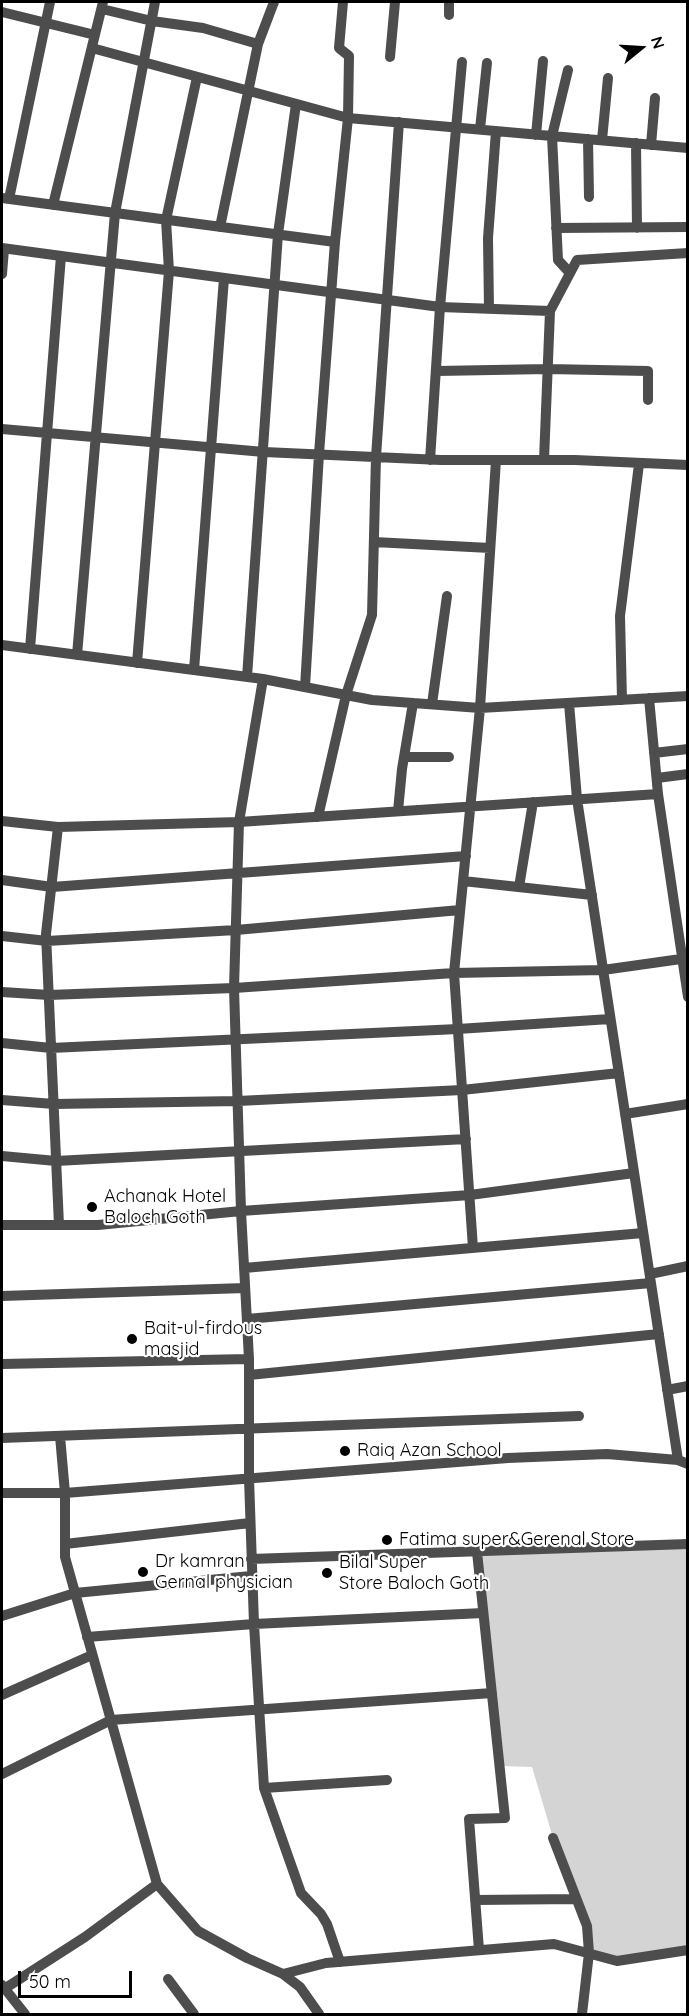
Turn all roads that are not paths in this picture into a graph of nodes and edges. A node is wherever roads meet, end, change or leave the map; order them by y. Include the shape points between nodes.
1 (50, 2) edge
2 (155, 2) edge
3 (274, 2) edge
4 (343, 2) edge
5 (395, 2) edge
6 (449, 2) edge
7 (103, 5) edge
8 (2, 12) edge
9 (449, 15) dead end
10 (152, 21) junction
11 (45, 22) junction
12 (95, 35) junction
13 (258, 44) junction
14 (92, 48) junction
15 (390, 57) dead end
16 (144, 62) junction
17 (462, 62) dead end
18 (543, 62) dead end
19 (487, 63) dead end
20 (568, 70) dead end
21 (197, 77) junction
22 (608, 78) dead end
23 (249, 91) junction
24 (655, 98) dead end
25 (296, 104) junction
26 (348, 118) junction
27 (399, 122) junction
28 (456, 127) junction
29 (480, 129) junction
30 (496, 131) junction
31 (536, 135) junction
32 (552, 136) junction
33 (588, 139) junction
34 (602, 140) junction
35 (636, 143) junction
36 (651, 145) junction
37 (687, 148) edge
38 (589, 197) dead end
39 (5, 198) edge
40 (53, 205) junction
41 (115, 213) junction
42 (166, 219) junction
43 (220, 227) junction
44 (687, 227) edge
45 (556, 228) junction
46 (637, 228) junction
47 (278, 234) junction
48 (335, 242) junction
49 (3, 248) edge
50 (687, 253) edge
51 (61, 256) junction
52 (111, 263) junction
53 (169, 271) junction
54 (570, 273) junction
55 (2, 274) edge
56 (224, 278) junction
57 (274, 285) junction
58 (331, 293) junction
59 (387, 300) junction
60 (440, 307) junction
61 (489, 309) junction
62 (550, 311) junction
63 (548, 369) junction
64 (437, 371) junction
65 (648, 400) dead end
66 (2, 429) edge
67 (47, 433) junction
68 (96, 437) junction
69 (155, 443) junction
70 (211, 447) junction
71 (264, 452) junction
72 (319, 454) junction
73 (376, 457) junction
74 (430, 459) junction
75 (496, 460) junction
76 (544, 460) junction
77 (639, 464) junction
78 (687, 465) edge
79 (374, 542) junction
80 (490, 548) junction
81 (447, 596) dead end
82 (2, 645) edge
83 (30, 649) junction
84 (77, 655) junction
85 (137, 663) junction
86 (194, 670) junction
87 (247, 677) junction
88 (263, 679) junction
89 (305, 687) junction
90 (346, 695) junction
91 (687, 696) edge
92 (649, 698) junction
93 (622, 700) junction
94 (413, 703) junction
95 (569, 703) junction
96 (432, 704) junction
97 (480, 708) junction
98 (687, 749) edge
99 (654, 753) junction
100 (405, 757) junction
101 (449, 757) dead end
102 (687, 774) edge
103 (657, 778) junction
104 (658, 794) junction
105 (577, 799) junction
106 (533, 802) junction
107 (471, 806) junction
108 (398, 811) junction
109 (318, 817) junction
110 (2, 821) edge
111 (239, 822) junction
112 (58, 827) junction
113 (466, 856) junction
114 (237, 873) junction
115 (2, 880) edge
116 (463, 881) junction
117 (51, 887) junction
118 (519, 887) junction
119 (592, 895) junction
120 (460, 910) junction
121 (236, 930) junction
122 (2, 936) edge
123 (47, 941) junction
124 (685, 958) edge
125 (603, 970) junction
126 (454, 973) junction
127 (234, 988) junction
128 (2, 992) edge
129 (49, 995) junction
130 (687, 997) edge
131 (610, 1018) junction
132 (458, 1029) junction
133 (236, 1038) junction
134 (2, 1043) edge
135 (51, 1048) junction
136 (619, 1072) junction
137 (462, 1090) junction
138 (2, 1100) edge
139 (238, 1101) junction
140 (54, 1104) junction
141 (687, 1104) edge
142 (625, 1114) junction
143 (466, 1139) junction
144 (240, 1152) junction
145 (2, 1156) edge
146 (56, 1161) junction
147 (634, 1173) junction
148 (470, 1195) junction
149 (242, 1211) junction
150 (2, 1225) edge
151 (59, 1225) junction
152 (643, 1233) junction
153 (473, 1248) junction
154 (687, 1266) edge
155 (244, 1268) junction
156 (650, 1279) junction
157 (245, 1288) junction
158 (2, 1296) edge
159 (247, 1319) junction
160 (658, 1334) junction
161 (249, 1359) junction
162 (2, 1364) edge
163 (249, 1375) junction
164 (687, 1386) edge
165 (667, 1390) junction
166 (579, 1416) dead end
167 (249, 1428) junction
168 (60, 1436) junction
169 (2, 1438) edge
170 (682, 1462) edge
171 (249, 1478) junction
172 (2, 1493) edge
173 (65, 1493) junction
174 (250, 1523) junction
175 (65, 1544) junction
176 (687, 1544) edge
177 (477, 1551) junction
178 (250, 1559) junction
179 (251, 1576) junction
180 (75, 1593) junction
181 (483, 1613) junction
182 (2, 1616) edge
183 (254, 1624) junction
184 (87, 1637) junction
185 (92, 1655) junction
186 (492, 1693) junction
187 (2, 1695) edge
188 (259, 1710) junction
189 (111, 1720) junction
190 (2, 1774) edge
191 (387, 1780) dead end
192 (264, 1788) junction
193 (553, 1838) dead end
194 (157, 1884) junction
195 (576, 1899) junction
196 (475, 1900) junction
197 (479, 1950) junction
198 (687, 1950) edge
199 (589, 1953) junction
200 (340, 1962) junction
201 (283, 1974) junction
202 (168, 1979) dead end
203 (3, 1987) edge
204 (25, 2014) edge
205 (195, 2014) edge
206 (318, 2014) edge
207 (582, 2014) edge

1 - 11 street
2 - 10 street
3 - 13 street
4 - 26 street via 339,48 349,56
5 - 15 street
6 - 9 street
7 - 10 street
7 - 12 street
8 - 11 street
10 - 13 street via 203,28
10 - 16 street
11 - 12 street
11 - 39 street
12 - 14 street
13 - 23 street
14 - 16 street
14 - 40 street
16 - 21 street
16 - 41 street
17 - 28 street
18 - 31 street
19 - 29 street
20 - 32 street
21 - 23 street
21 - 42 street
22 - 34 street
23 - 25 street
23 - 43 street
24 - 36 street
25 - 26 street
25 - 47 street
26 - 27 street
26 - 48 street
27 - 28 street
27 - 59 street
28 - 29 street
28 - 60 street
29 - 30 street
30 - 31 street
30 - 61 street via 488,237
31 - 32 street
32 - 33 street
32 - 45 street
33 - 34 street
33 - 38 street
34 - 35 street
35 - 36 street
35 - 46 street
36 - 37 street
39 - 40 street
40 - 41 street
41 - 42 street
41 - 52 street
42 - 43 street
42 - 53 street
43 - 47 street
44 - 46 street
45 - 46 street
45 - 54 street via 558,260
47 - 48 street
47 - 57 street
48 - 58 street
49 - 51 street
49 - 55 street
50 - 54 street via 577,260
51 - 52 street
51 - 67 street
52 - 53 street
52 - 68 street
53 - 56 street
53 - 69 street
54 - 62 street
56 - 57 street
56 - 70 street
57 - 58 street
57 - 71 street
58 - 59 street
58 - 72 street
59 - 60 street
59 - 73 street
60 - 61 street
60 - 64 street
61 - 62 street
62 - 63 street
63 - 64 street
63 - 65 street via 648,371
63 - 76 street
64 - 74 street
66 - 67 street
67 - 68 street
67 - 83 street
68 - 69 street
68 - 84 street
69 - 70 street
69 - 85 street
70 - 71 street
70 - 86 street
71 - 72 street
71 - 87 street
72 - 73 street
72 - 89 street
73 - 74 street
73 - 79 street
74 - 75 street
75 - 76 street
75 - 80 street
76 - 77 street
77 - 78 street
77 - 93 street via 620,616
79 - 80 street
79 - 90 street via 372,615
80 - 97 street
81 - 96 street
82 - 83 street
83 - 84 street
84 - 85 street
85 - 86 street
86 - 87 street
87 - 88 street
88 - 89 street
88 - 111 street
89 - 90 street
90 - 94 street
90 - 109 street
91 - 92 street
92 - 93 street
92 - 99 street
93 - 95 street
94 - 96 street
94 - 100 street
95 - 97 street
95 - 105 street
96 - 97 street
97 - 107 street
98 - 99 street
99 - 103 street
100 - 101 street
100 - 108 street
102 - 103 street
103 - 104 street
104 - 105 street
104 - 124 street
105 - 106 street
105 - 119 street
106 - 107 street
106 - 118 street
107 - 108 street
107 - 113 street
108 - 109 street
109 - 111 street
110 - 112 street
111 - 112 street
111 - 114 street
112 - 117 street
113 - 114 street
113 - 116 street
114 - 117 street
114 - 121 street
115 - 117 street
116 - 118 street
116 - 120 street
117 - 123 street
118 - 119 street
119 - 125 street
120 - 121 street
120 - 126 street
121 - 123 street
121 - 127 street
122 - 123 street
123 - 129 street
124 - 125 street
124 - 130 street
125 - 126 street
125 - 131 street
126 - 127 street
126 - 132 street
127 - 129 street
127 - 133 street
128 - 129 street
129 - 135 street
131 - 132 street
131 - 136 street
132 - 133 street
132 - 137 street
133 - 135 street
133 - 139 street
134 - 135 street
135 - 140 street
136 - 137 street
136 - 142 street
137 - 139 street
137 - 143 street
138 - 140 street
139 - 140 street
139 - 144 street
140 - 146 street
141 - 142 street
142 - 147 street
143 - 144 street
143 - 148 street
144 - 146 street
144 - 149 street
145 - 146 street
146 - 151 street
147 - 148 street
147 - 152 street
148 - 149 street
148 - 153 street
149 - 151 street
149 - 155 street
150 - 151 street
152 - 153 street
152 - 156 street
153 - 155 street
154 - 156 street
155 - 157 street
156 - 159 street
156 - 160 street
157 - 158 street
157 - 159 street
159 - 161 street
160 - 163 street
160 - 165 street
161 - 162 street
161 - 163 street
163 - 167 street
164 - 165 street
165 - 170 street
166 - 167 street
167 - 168 street
167 - 171 street
168 - 169 street
168 - 173 street
170 - 171 street via 607,1454 552,1456
171 - 173 street
171 - 174 street
172 - 173 street
173 - 175 street
174 - 175 street
174 - 178 street
175 - 180 street
176 - 177 street
177 - 178 street
177 - 181 street
178 - 179 street
179 - 180 street
179 - 183 street
180 - 182 street
180 - 184 street
181 - 183 street
181 - 186 street
183 - 184 street
183 - 188 street
184 - 185 street
185 - 187 street
185 - 189 street
186 - 188 street
186 - 196 street via 505,1818 468,1819
188 - 189 street
188 - 192 street
189 - 190 street
189 - 194 street
191 - 192 street
192 - 200 street via 301,1893 327,1924
193 - 195 street
194 - 201 street via 198,1931
194 - 203 street via 86,1937
195 - 196 street
195 - 199 street via 587,1926
196 - 197 street
197 - 199 street via 554,1944
197 - 200 street
198 - 199 street via 617,1961
199 - 207 street
200 - 201 street
201 - 206 street via 300,1988
202 - 205 street
203 - 204 street

